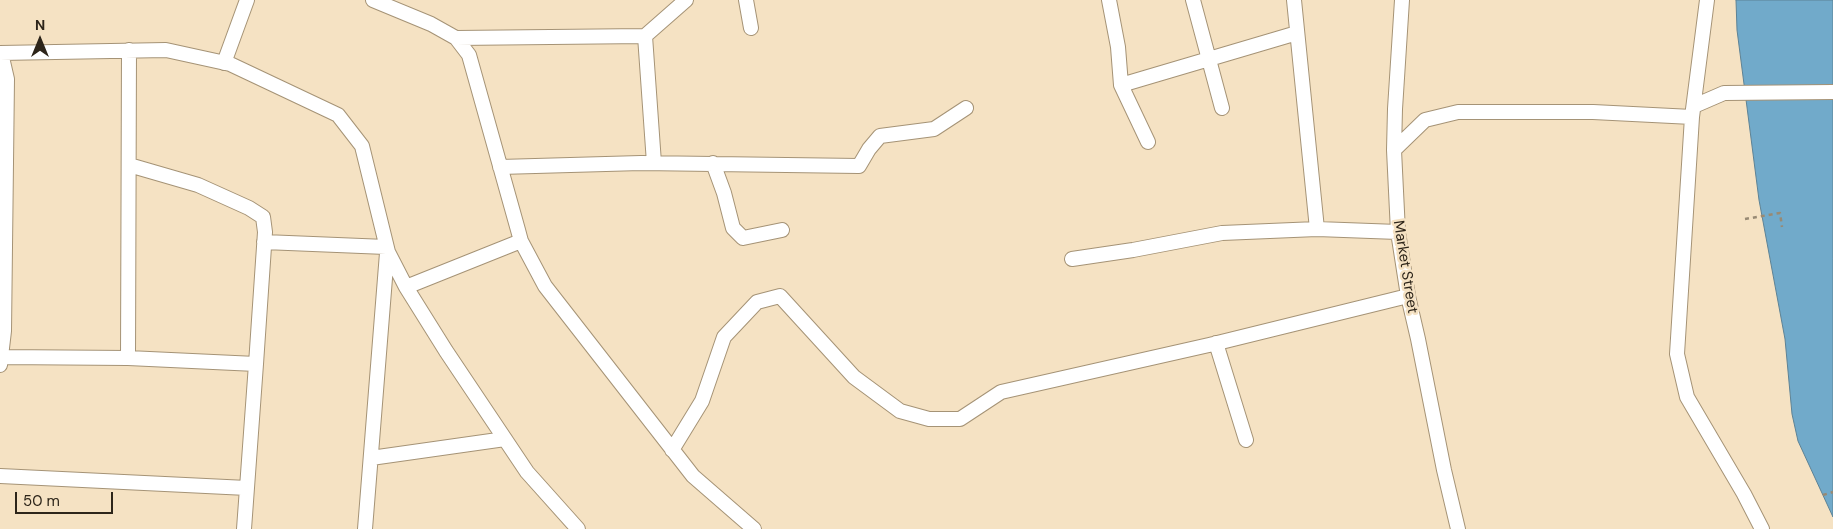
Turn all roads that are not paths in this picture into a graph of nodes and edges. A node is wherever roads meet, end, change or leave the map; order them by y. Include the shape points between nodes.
1 (247, 0) edge
2 (373, 0) edge
3 (686, 0) edge
4 (746, 0) edge
5 (1109, 0) edge
6 (1193, 0) edge
7 (1294, 0) edge
8 (1402, 0) edge
9 (1707, 0) edge
10 (751, 28) dead end
11 (1297, 33) junction
12 (645, 36) junction
13 (456, 38) junction
14 (129, 50) junction
15 (1, 53) edge
16 (1209, 59) junction
17 (224, 63) junction
18 (1121, 85) junction
19 (1833, 92) edge
20 (966, 108) dead end
21 (1222, 108) dead end
22 (1693, 111) junction
23 (1148, 142) dead end
24 (1394, 150) junction
25 (654, 163) junction
26 (713, 163) junction
27 (129, 165) junction
28 (500, 167) junction
29 (1317, 229) junction
30 (782, 230) dead end
31 (1398, 232) junction
32 (521, 241) junction
33 (264, 242) junction
34 (387, 250) junction
35 (1072, 259) dead end
36 (406, 287) junction
37 (1408, 296) junction
38 (2, 331) edge
39 (1216, 343) junction
40 (128, 358) junction
41 (1, 361) edge
42 (256, 364) junction
43 (505, 439) junction
44 (1246, 440) dead end
45 (672, 450) junction
46 (371, 458) junction
47 (0, 476) edge
48 (247, 488) junction
49 (244, 529) edge
50 (365, 529) edge
51 (578, 529) edge
52 (754, 529) edge
53 (1458, 529) edge
54 (1762, 529) edge

1 - 17 street
2 - 13 street
3 - 12 street
4 - 10 street
5 - 18 street
6 - 16 street
7 - 11 street
8 - 24 street, Market Street
9 - 22 street
11 - 16 street
11 - 29 street
12 - 13 street
12 - 25 street
13 - 28 street via 469,55
14 - 15 street
14 - 17 street via 166,50
14 - 27 street
15 - 38 street via 7,79
16 - 18 street
16 - 21 street
17 - 34 street via 338,115 362,146
18 - 23 street
19 - 22 street via 1724,93
20 - 26 street via 934,129 880,136 858,166
22 - 24 street via 1458,112 1425,120
22 - 54 street via 1677,354 1687,397
24 - 31 street, Market Street
25 - 26 street
25 - 28 street
26 - 30 street via 733,228 743,238
27 - 33 street via 198,185 248,208 263,218
27 - 40 street
28 - 32 street
29 - 31 street
29 - 35 street via 1222,233
31 - 37 street, Market Street
32 - 36 street
32 - 45 street via 545,286
33 - 34 street
33 - 42 street
34 - 36 street
34 - 46 street
36 - 43 street
37 - 39 street
37 - 53 street, Market Street
38 - 41 street
39 - 44 street
39 - 45 street via 1001,392 960,419 929,419 900,411 854,377 780,296 757,302 724,337 702,401
40 - 41 street
40 - 42 street
42 - 48 street
43 - 46 street
43 - 51 street via 527,472
45 - 52 street via 693,476
46 - 50 street
47 - 48 street
48 - 49 street

